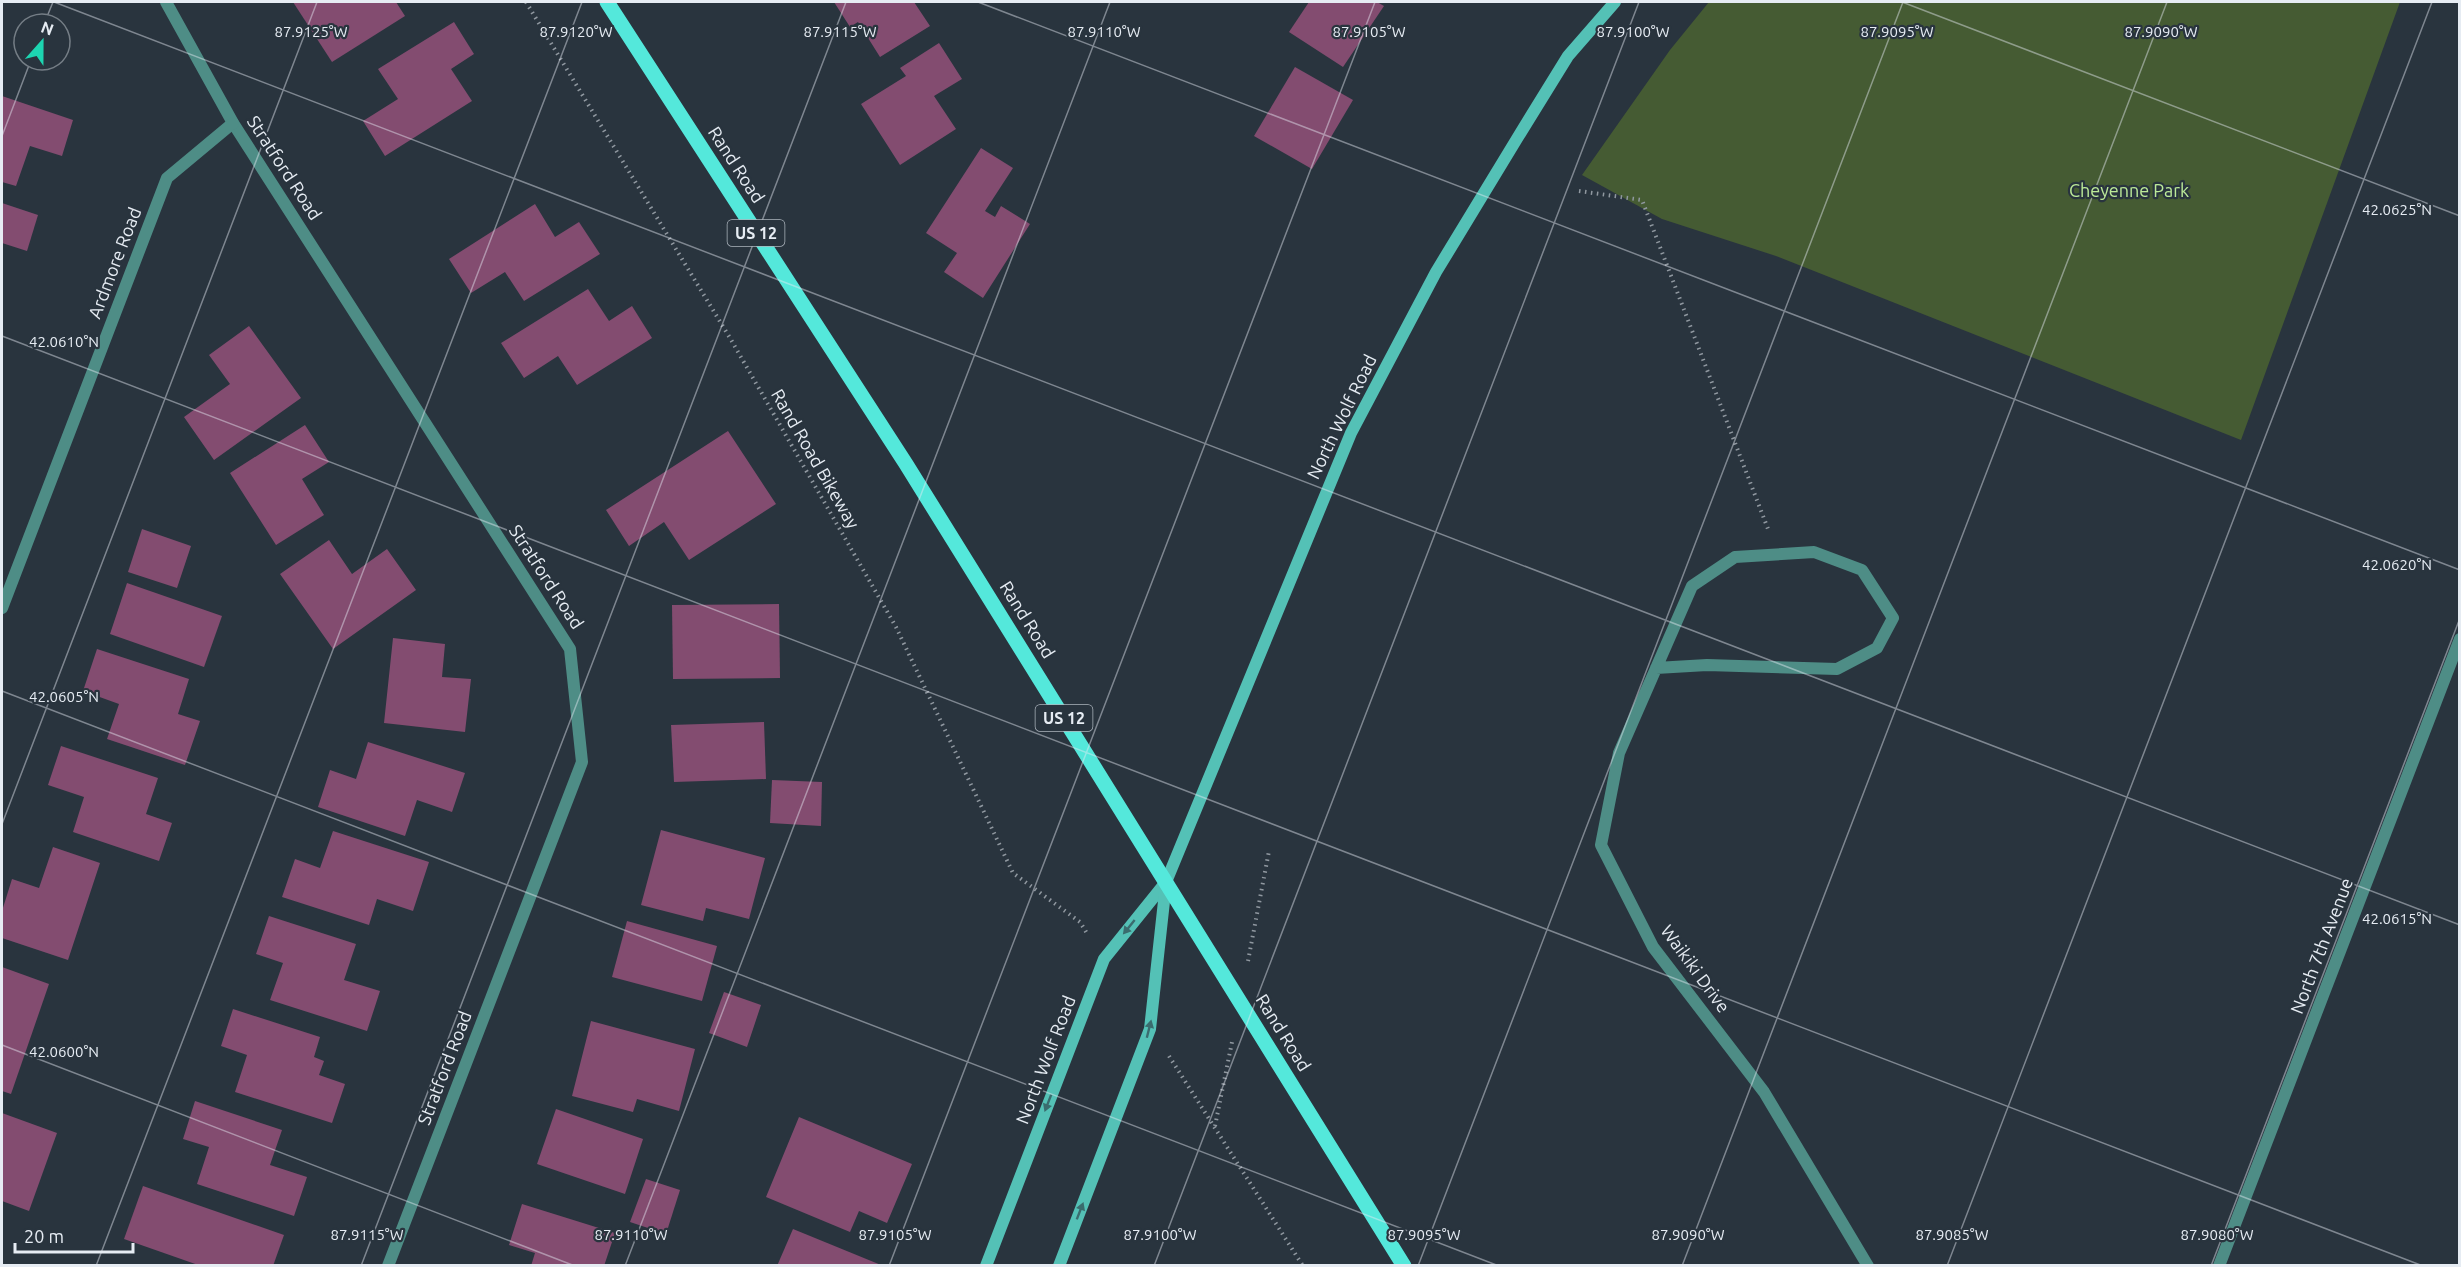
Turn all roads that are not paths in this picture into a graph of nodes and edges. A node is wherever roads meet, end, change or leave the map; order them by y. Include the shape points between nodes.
1 (166, 2) edge
2 (607, 2) edge
3 (1615, 2) edge
4 (233, 123) junction
5 (2, 608) edge
6 (2460, 639) edge
7 (1656, 668) junction
8 (1166, 882) junction
9 (388, 1266) edge
10 (986, 1266) edge
11 (1059, 1266) edge
12 (1404, 1266) edge
13 (1868, 1266) edge
14 (2219, 1266) edge

1 - 4 street, Stratford Road
2 - 8 main road, Rand Road / US 12 via 912,474
3 - 8 main road, North Wolf Road via 1568,56 1512,146 1436,272 1351,433
4 - 5 street, Ardmore Road via 167,178
4 - 9 street, Stratford Road via 570,649 582,762
6 - 14 street, North 7th Avenue
7 - 7 street, Waikiki Drive via 1707,665 1837,669 1877,648 1893,618 1862,570 1814,552 1735,557 1692,586
7 - 13 street, Waikiki Drive via 1619,753 1601,845 1653,947 1764,1092
8 -> 10 main road, North Wolf Road via 1104,959
11 -> 8 main road, North Wolf Road via 1150,1029
8 - 12 main road, Rand Road / US 12

